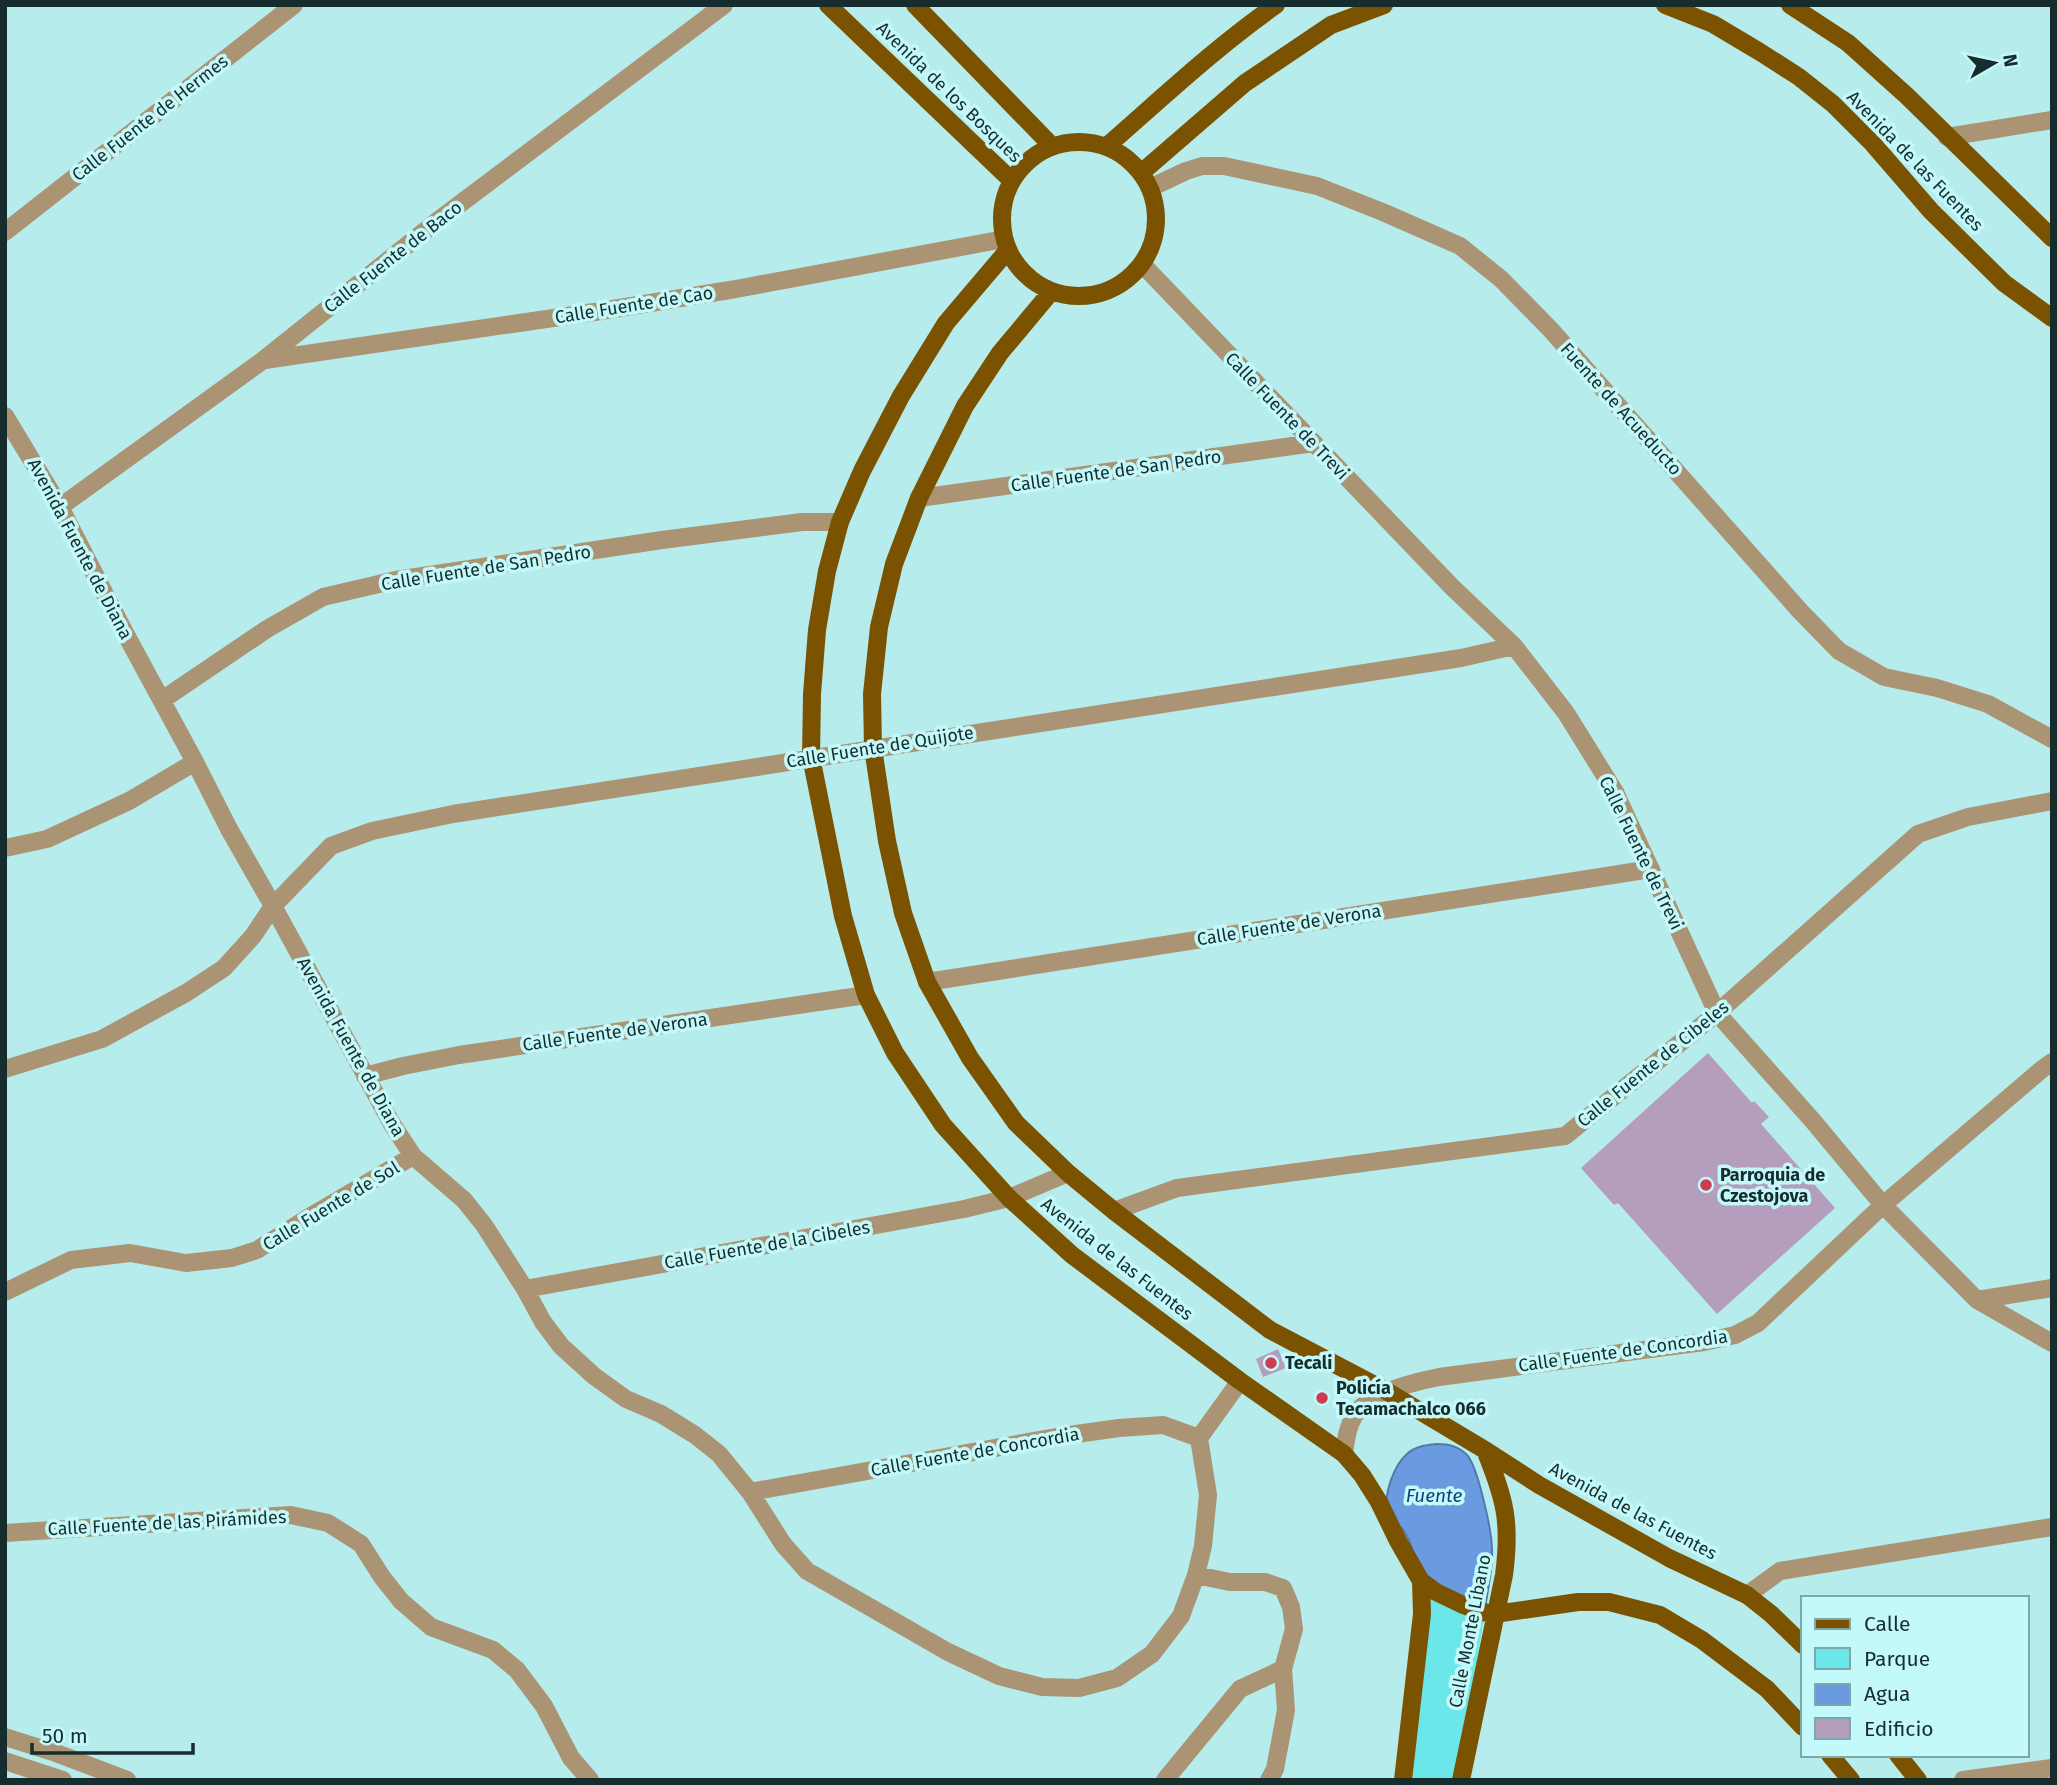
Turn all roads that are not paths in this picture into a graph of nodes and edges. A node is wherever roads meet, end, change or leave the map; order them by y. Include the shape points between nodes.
1 (294, 5) edge
2 (724, 5) edge
3 (828, 5) edge
4 (915, 5) edge
5 (1276, 5) edge
6 (1384, 5) edge
7 (1665, 5) edge
8 (1790, 5) edge
9 (2052, 120) edge
10 (1947, 137) junction
11 (1052, 146) junction
12 (1107, 146) junction
13 (1012, 180) junction
14 (1145, 180) junction
15 (5, 232) edge
16 (2052, 238) edge
17 (1006, 244) junction
18 (1142, 264) junction
19 (1051, 292) junction
20 (2052, 318) edge
21 (262, 360) junction
22 (5, 416) edge
23 (1314, 443) junction
24 (919, 498) junction
25 (60, 507) junction
26 (841, 522) junction
27 (1514, 646) junction
28 (162, 699) junction
29 (2052, 739) edge
30 (873, 748) junction
31 (811, 757) junction
32 (195, 762) junction
33 (2052, 802) edge
34 (5, 848) edge
35 (1651, 869) junction
36 (273, 906) junction
37 (927, 982) junction
38 (866, 995) junction
39 (1717, 1013) junction
40 (2052, 1062) edge
41 (5, 1069) edge
42 (365, 1076) junction
43 (413, 1156) junction
44 (1068, 1173) junction
45 (1009, 1198) junction
46 (1883, 1205) junction
47 (1114, 1211) junction
48 (2052, 1288) edge
49 (525, 1289) junction
50 (5, 1292) edge
51 (1977, 1300) junction
52 (2052, 1343) edge
53 (1240, 1381) junction
54 (1388, 1392) junction
55 (1199, 1438) junction
56 (1485, 1450) junction
57 (1344, 1454) junction
58 (750, 1492) junction
59 (2052, 1527) edge
60 (5, 1532) edge
61 (1196, 1575) junction
62 (1421, 1581) junction
63 (1747, 1595) junction
64 (1495, 1615) junction
65 (1801, 1644) edge
66 (1283, 1669) junction
67 (1801, 1725) edge
68 (5, 1737) edge
69 (1832, 1757) edge
70 (1900, 1757) edge
71 (5, 1762) edge
72 (2052, 1768) edge
73 (63, 1780) edge
74 (127, 1780) edge
75 (590, 1780) edge
76 (1166, 1780) edge
77 (1269, 1780) edge
78 (1403, 1780) edge
79 (1461, 1780) edge
80 (1851, 1780) edge
81 (1918, 1780) edge
82 (1963, 1780) edge

1 - 15 street, Calle Fuente de Hermes
2 - 21 street, Calle Fuente de Baco
3 - 13 main road, Avenida de los Bosques
4 - 11 main road, Avenida de los Bosques
5 - 12 main road
6 - 14 main road via 1331,25 1245,83
7 - 20 main road, Avenida de las Fuentes via 1713,24 1833,104 2004,283
8 - 10 main road, Avenida de las Fuentes via 1849,43
9 - 10 street
10 - 16 main road, Avenida de las Fuentes
11 - 12 main road via 1080,141
11 - 13 main road via 1029,159
12 - 14 main road via 1126,157
13 - 17 main road via 1002,219
14 - 18 main road via 1156,227
14 - 29 street, Fuente de Acueducto via 1202,166 1224,166 1317,186 1460,246 1501,279 1551,330 1839,652 1884,677 1988,704
17 - 19 main road via 1018,267
17 - 21 street, Calle Fuente de Cao via 601,311
17 - 26 main road, Avenida de las Fuentes via 946,323 901,396
18 - 19 main road via 1111,290 1091,296
18 - 23 street, Calle Fuente de Trevi
19 - 24 main road, Avenida de las Fuentes via 1000,353 965,406
21 - 25 street, Calle Fuente de Baco
22 - 25 street, Avenida Fuente de Diana
23 - 24 street, Calle Fuente de San Pedro
23 - 27 street, Calle Fuente de Trevi
24 - 30 main road, Avenida de las Fuentes via 894,564 880,627 872,694
25 - 28 street, Avenida Fuente de Diana
26 - 28 street, Calle Fuente de San Pedro via 802,522 662,540 396,580 323,597
26 - 31 main road, Avenida de las Fuentes via 817,630
27 - 30 street, Calle Fuente de Quijote via 1461,658
27 - 35 street, Calle Fuente de Trevi via 1566,713 1608,780
28 - 32 street, Avenida Fuente de Diana
30 - 31 street, Calle Fuente de Quijote
30 - 37 main road, Avenida de las Fuentes via 903,913
31 - 36 street, Calle Fuente de Quijote via 372,831 331,846
31 - 38 main road, Avenida de las Fuentes via 842,916
32 - 34 street via 129,801 47,839
32 - 36 street, Avenida Fuente de Diana
33 - 39 street, Calle Fuente de Cibeles via 1968,817 1918,834
35 - 37 street, Calle Fuente de Verona
35 - 39 street, Calle Fuente de Trevi
36 - 41 street via 224,968 186,993 102,1039
36 - 42 street, Avenida Fuente de Diana
37 - 44 main road, Avenida de las Fuentes via 970,1058 1016,1123
38 - 42 street, Calle Fuente de Verona via 459,1055
38 - 45 main road, Avenida de las Fuentes via 895,1052 943,1125
39 - 46 street, Calle Fuente de Trevi
39 - 47 street, Calle Fuente de Cibeles via 1565,1136 1177,1188
40 - 46 street, Calle Fuente de Concordia
42 - 43 street, Avenida Fuente de Diana
43 - 49 street, Avenida Fuente de Diana via 464,1199
43 - 50 street, Calle Fuente de Sol via 257,1250 186,1263 130,1253 71,1260
44 - 45 street, Calle Fuente de la Cibeles
44 - 47 main road, Avenida de las Fuentes
45 - 49 street, Calle Fuente de la Cibeles
45 - 53 main road, Avenida de las Fuentes via 1072,1255
46 - 51 street, Calle Fuente de Trevi
46 - 54 street, Calle Fuente de Concordia via 1758,1322 1735,1335 1439,1377
47 - 54 main road, Avenida de las Fuentes via 1270,1329
48 - 51 street
49 - 58 street, Avenida Fuente de Diana via 561,1346 594,1376 626,1399 695,1435 719,1454
51 - 52 street, Calle Fuente de Trevi
53 - 55 street
53 - 57 main road, Avenida de las Fuentes
54 - 56 main road, Avenida de las Fuentes
54 - 57 street, Calle Fuente de Concordia via 1355,1413
55 - 58 street, Calle Fuente de Concordia via 1163,1425 1119,1428
55 - 61 street, Avenida Fuente de Diana via 1208,1495
56 - 63 main road, Avenida de las Fuentes via 1669,1558
56 - 64 main road, Calle Monte Líbano via 1501,1489 1507,1524 1504,1575
57 - 62 main road, Avenida de las Fuentes via 1380,1502
58 - 61 street, Avenida Fuente de Diana via 783,1544 807,1571 948,1652 999,1676 1042,1687 1079,1688 1117,1678 1153,1654 1181,1616
59 - 63 street via 1780,1571
60 - 75 street, Calle Fuente de las Pirámides via 291,1515 328,1523 360,1544 401,1601 431,1627 493,1650 517,1670 544,1706 571,1758
61 - 66 street via 1283,1588 1294,1629
62 - 64 main road, Avenida de las Fuentes via 1461,1604
62 - 78 main road via 1422,1614
63 - 65 main road, Avenida de las Fuentes
64 - 67 main road, Avenida de las Fuentes via 1578,1602 1609,1602 1660,1615 1767,1689
64 - 79 main road, Calle Monte Líbano
66 - 76 street via 1240,1689
66 - 77 street via 1286,1710
68 - 74 street
69 - 80 main road
70 - 81 main road
71 - 73 street
72 - 82 street

